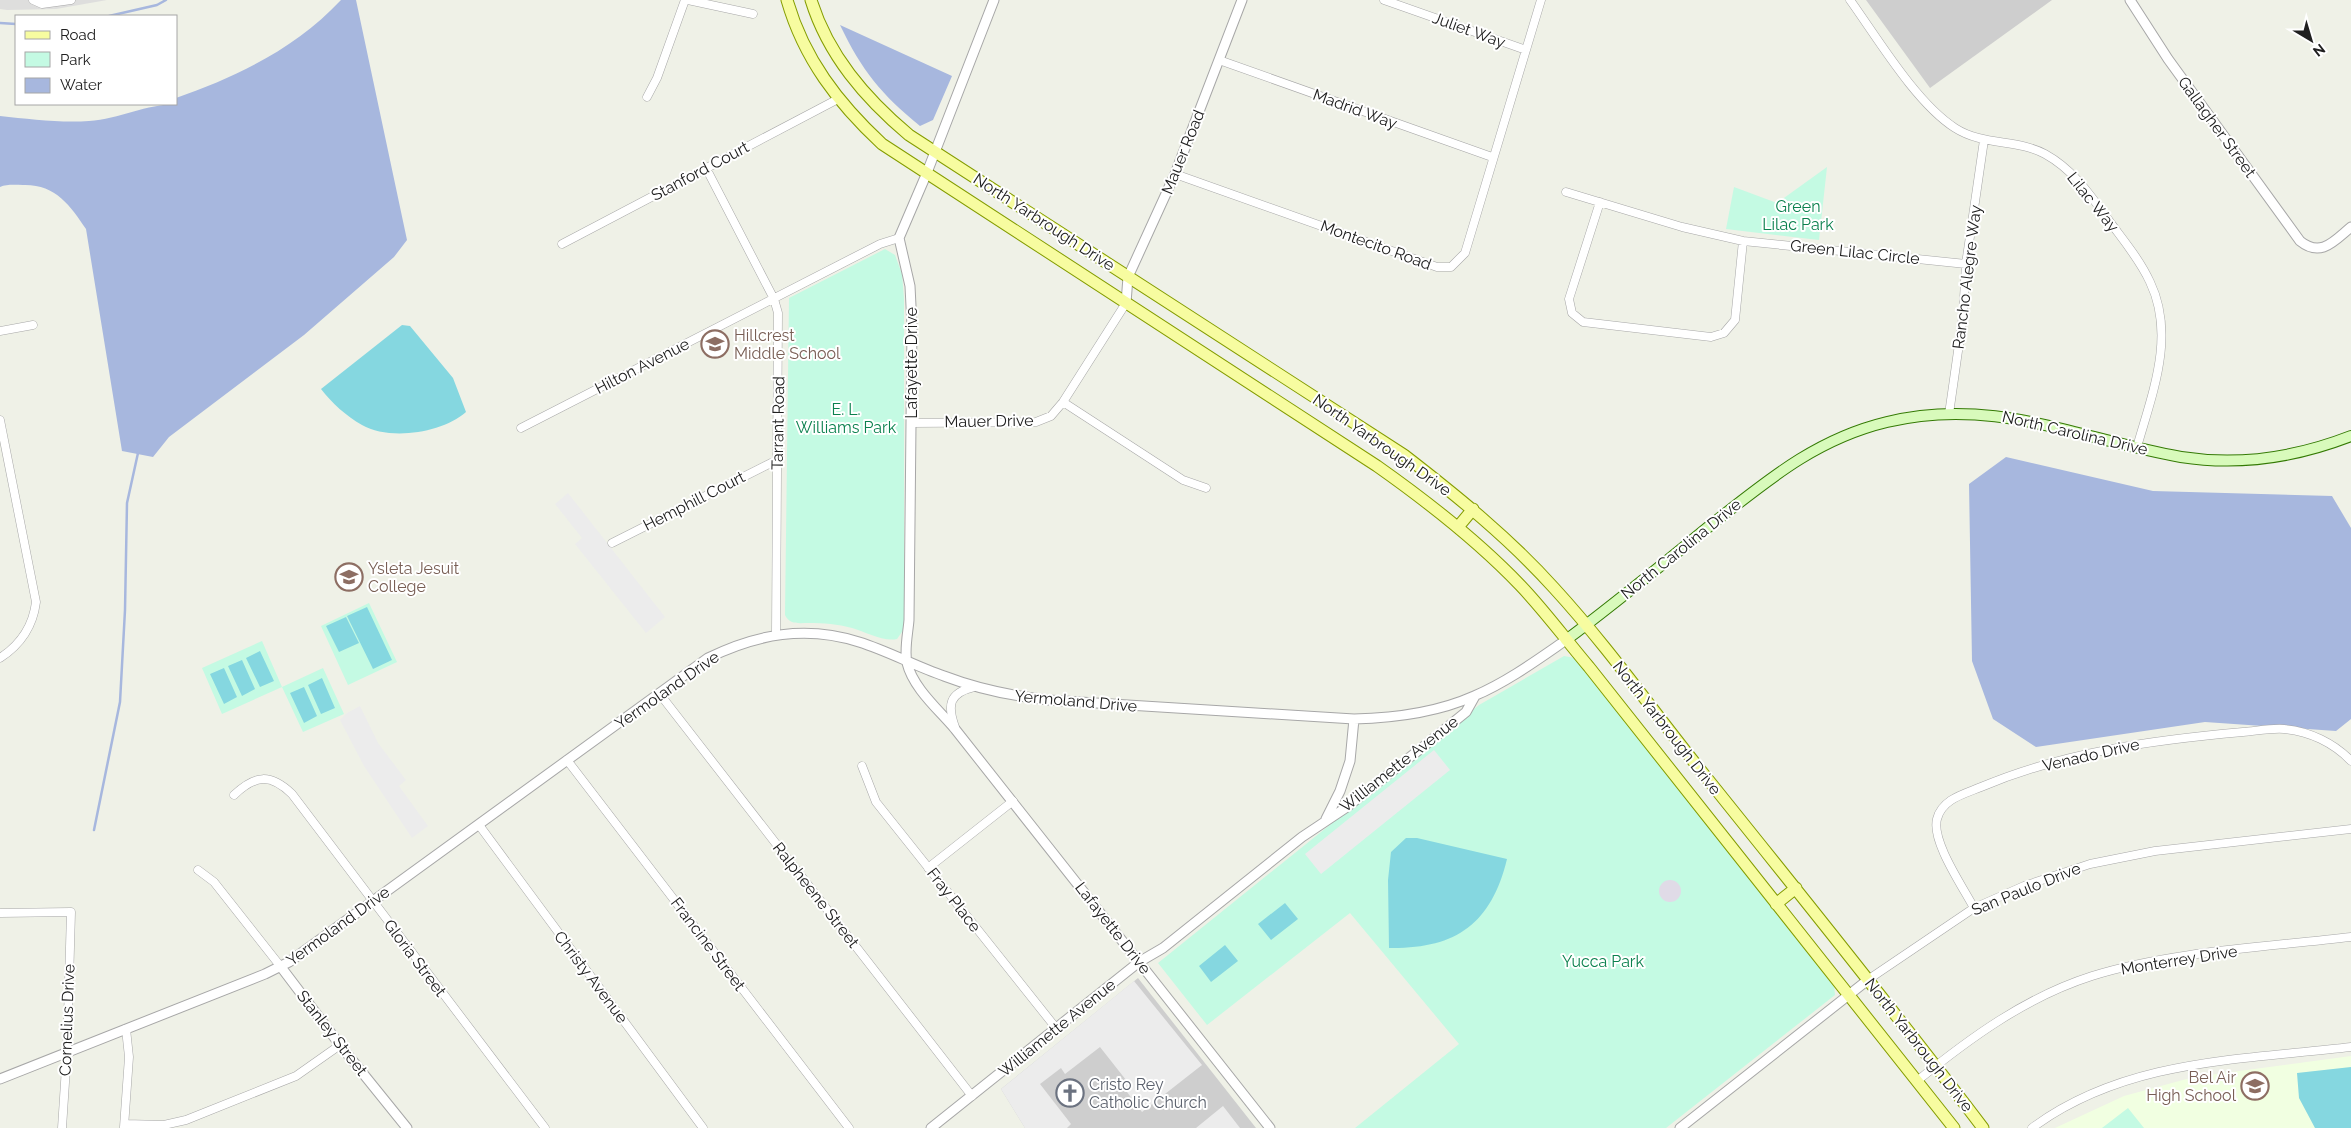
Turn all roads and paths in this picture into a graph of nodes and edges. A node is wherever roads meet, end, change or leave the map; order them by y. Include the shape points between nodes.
1 (33, 0) edge
2 (71, 0) edge
3 (686, 0) edge
4 (786, 0) edge
5 (811, 0) edge
6 (994, 0) edge
7 (1242, 0) edge
8 (1384, 0) edge
9 (1541, 0) edge
10 (1850, 0) edge
11 (2130, 0) edge
12 (754, 14) dead end
13 (1526, 50) junction
14 (1219, 60) junction
15 (647, 97) dead end
16 (838, 99) junction
17 (1984, 140) junction
18 (934, 152) junction
19 (1492, 157) junction
20 (706, 168) junction
21 (1175, 174) junction
22 (926, 175) junction
23 (1566, 192) dead end
24 (1600, 202) junction
25 (2351, 227) edge
26 (899, 238) junction
27 (1743, 241) junction
28 (562, 244) dead end
29 (1966, 264) junction
30 (1128, 277) junction
31 (774, 298) junction
32 (1126, 303) junction
33 (32, 325) dead end
34 (0, 331) edge
35 (1063, 402) junction
36 (1949, 414) junction
37 (0, 420) edge
38 (911, 423) junction
39 (520, 428) dead end
40 (2351, 436) edge
41 (2137, 447) junction
42 (777, 460) junction
43 (1206, 488) dead end
44 (1473, 510) junction
45 (1458, 527) junction
46 (612, 543) dead end
47 (1586, 625) junction
48 (776, 635) junction
49 (1566, 640) junction
50 (0, 658) edge
51 (906, 661) junction
52 (974, 687) junction
53 (660, 694) junction
54 (1475, 696) junction
55 (1354, 719) junction
56 (955, 729) junction
57 (567, 760) junction
58 (2351, 761) edge
59 (862, 766) dead end
60 (234, 795) dead end
61 (1012, 801) junction
62 (1326, 819) junction
63 (478, 825) junction
64 (2351, 828) edge
65 (928, 868) junction
66 (198, 870) dead end
67 (1796, 888) junction
68 (372, 902) junction
69 (1776, 904) junction
70 (1974, 908) junction
71 (0, 913) edge
72 (2351, 937) edge
73 (1139, 962) junction
74 (281, 966) junction
75 (1869, 979) junction
76 (1848, 995) junction
77 (1056, 1028) junction
78 (126, 1029) junction
79 (340, 1045) junction
80 (2351, 1046) edge
81 (67, 1052) junction
82 (1936, 1065) junction
83 (0, 1079) edge
84 (1917, 1081) junction
85 (972, 1096) junction
86 (124, 1126) edge
87 (405, 1127) edge
88 (62, 1128) edge
89 (545, 1128) edge
90 (703, 1128) edge
91 (849, 1128) edge
92 (931, 1128) edge
93 (1270, 1128) edge
94 (1680, 1128) edge
95 (1954, 1128) edge
96 (1983, 1128) edge
97 (2032, 1128) edge

1 - 2 street via 50,4
3 - 12 street
3 - 15 street
4 - 16 main road, North Yarbrough Drive via 811,60
5 - 18 main road, North Yarbrough Drive via 840,62 861,90 884,114
6 - 18 street
7 - 14 street, Mauer Road
8 - 13 street, Juliet Way
9 - 13 street, Montecito Road
10 - 17 street, Lilac Way via 1925,103 1956,128
11 - 25 street, Gallagher Street via 2206,113 2300,241 2311,248 2323,248
13 - 19 street, Montecito Road
14 - 19 street, Madrid Way
14 - 21 street, Mauer Road
16 - 20 street, Stanford Court
16 - 22 main road, North Yarbrough Drive via 882,144
17 - 29 street, Rancho Alegre Way
17 - 41 street, Lilac Way via 2031,148 2071,172 2138,260 2151,283 2161,320 2161,355
18 - 22 street
18 - 30 main road, North Yarbrough Drive
19 - 21 street, Montecito Road via 1465,254 1456,264 1444,268
20 - 28 street, Stanford Court
20 - 31 street, Tarrant Road
21 - 30 street, Mauer Road
22 - 26 street
22 - 32 main road, North Yarbrough Drive
23 - 24 street, Green Lilac Circle
24 - 27 street, Green Lilac Circle via 1682,227
24 - 27 street via 1569,299 1572,313 1583,322 1711,337 1724,333 1735,320
26 - 31 street, Hilton Avenue via 880,244
26 - 38 street, Lafayette Drive via 910,286
27 - 29 street, Green Lilac Circle
29 - 36 street, Rancho Alegre Way via 1963,316
30 - 32 street, Mauer Road
30 - 44 main road, North Yarbrough Drive via 1404,456
31 - 39 street, Hilton Avenue
31 - 42 street, Tarrant Road via 778,313
32 - 35 street, Mauer Drive
32 - 45 main road, North Yarbrough Drive via 1377,466
33 - 34 street
35 - 38 street, Mauer Drive via 1051,416 1036,422
35 - 43 street via 1183,480
36 - 41 main road, North Carolina Drive via 2022,419
36 - 47 main road, North Carolina Drive via 1886,422 1847,435 1790,463
37 - 50 street via 36,602 25,634
38 - 51 street, Lafayette Drive
40 - 41 main road, North Carolina Drive via 2299,453 2244,460 2182,457
42 - 46 street, Hemphill Court
42 - 48 street, Tarrant Road
44 - 45 main road
44 - 47 main road, North Yarbrough Drive via 1529,562
45 - 49 main road, North Yarbrough Drive via 1520,585
47 - 49 main road, North Carolina Drive
47 - 67 main road, North Yarbrough Drive
48 - 51 street, Yermoland Drive via 830,634 860,642
48 - 53 street, Yermoland Drive via 747,641 708,658
49 - 54 street, Williamette Avenue
49 - 69 main road, North Yarbrough Drive
51 - 52 street, Yermoland Drive
51 - 56 street, Lafayette Drive via 912,676
52 - 55 street, Yermoland Drive via 1048,700
52 - 56 street, Lafayette Drive via 964,689 951,704
53 - 57 street, Yermoland Drive
53 - 85 street, Ralpheene Street
54 - 55 street, Yermoland Drive via 1418,713
54 - 62 street, Williamette Avenue via 1466,712
55 - 62 street, Williamette Avenue via 1350,761
56 - 61 street, Lafayette Drive
57 - 63 street, Yermoland Drive
57 - 91 street, Francine Street
58 - 70 street, Venado Drive via 2324,740 2284,729 2148,742 2047,763 1992,782 1954,798 1941,809 1936,820 1938,839
59 - 65 street, Fray Place via 876,802
60 - 68 street, Gloria Street via 255,779 270,780 285,788 302,806
61 - 65 street
61 - 73 street, Lafayette Drive
62 - 73 street, Williamette Avenue via 1162,948
63 - 68 street, Yermoland Drive
63 - 90 street, Christy Avenue
64 - 70 street, San Paulo Drive via 2111,858 2058,874
65 - 77 street, Fray Place
66 - 74 street, Stanley Street via 214,882
67 - 69 main road
67 - 75 main road, North Yarbrough Drive
68 - 74 street, Yermoland Drive
68 - 89 street, Gloria Street
69 - 76 main road, North Yarbrough Drive
70 - 75 street, San Paulo Drive
71 - 81 street, Cornelius Drive via 71,912
72 - 82 street, Monterrey Drive via 2164,959 2090,976 2000,1019
73 - 77 street, Williamette Avenue
73 - 93 street, Lafayette Drive
74 - 78 street, Yermoland Drive
74 - 79 street, Stanley Street
75 - 76 street, San Paulo Drive
75 - 82 main road, North Yarbrough Drive
76 - 84 main road, North Yarbrough Drive
76 - 94 street, San Paulo Drive
77 - 85 street, Williamette Avenue
78 - 81 street, Yermoland Drive
78 - 86 street via 129,1057
79 - 86 street via 296,1076 186,1120 164,1125
79 - 87 street, Stanley Street
80 - 97 street via 2179,1066 2148,1073 2090,1094
81 - 83 street, Yermoland Drive
81 - 88 street, Cornelius Drive
82 - 84 street, Monterrey Drive
82 - 96 main road, North Yarbrough Drive
84 - 95 main road, North Yarbrough Drive
85 - 92 street, Williamette Avenue

